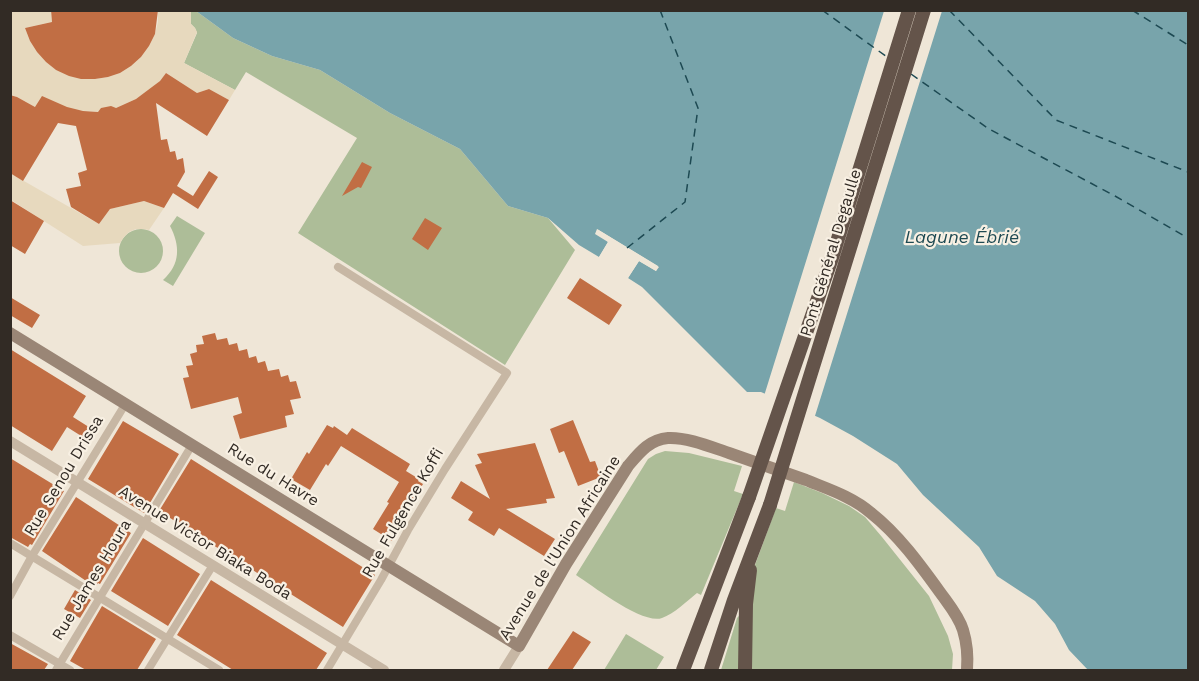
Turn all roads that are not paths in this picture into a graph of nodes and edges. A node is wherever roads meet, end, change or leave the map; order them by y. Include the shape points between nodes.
1 (909, 10) edge
2 (924, 10) edge
3 (338, 267) dead end
4 (10, 333) edge
5 (126, 403) junction
6 (10, 441) edge
7 (192, 445) junction
8 (78, 482) junction
9 (145, 523) junction
10 (10, 543) edge
11 (753, 550) junction
12 (32, 556) junction
13 (213, 565) junction
14 (389, 566) junction
15 (10, 596) edge
16 (100, 597) junction
17 (10, 635) edge
18 (168, 639) junction
19 (343, 645) junction
20 (519, 646) junction
21 (57, 667) edge
22 (70, 670) edge
23 (148, 670) edge
24 (219, 670) edge
25 (327, 670) edge
26 (384, 670) edge
27 (504, 670) edge
28 (683, 670) edge
29 (711, 670) edge
30 (745, 670) edge
31 (967, 670) edge

1 - 28 highway, Pont Général Degaulle, bridge via 832,258 749,497
2 - 11 highway, Pont Général Degaulle, bridge
3 - 14 street, Rue Fulgence Koffi via 507,373 444,469
4 - 5 main road, Rue du Havre
5 - 7 main road, Rue du Havre
5 - 8 street, Rue Senou Drissa
6 - 8 street, Avenue Victor Biaka Boda
7 - 9 street, Rue James Houra
7 - 14 main road, Rue du Havre
8 - 9 street, Avenue Victor Biaka Boda
8 - 12 street, Rue Senou Drissa
9 - 13 street, Avenue Victor Biaka Boda
9 - 16 street, Rue James Houra
10 - 12 street
11 - 29 highway
11 - 30 highway via 746,604
12 - 15 street, Rue Senou Drissa
12 - 16 street
13 - 18 street
13 - 19 street, Avenue Victor Biaka Boda
14 - 19 street, Rue Fulgence Koffi
14 - 20 main road, Rue du Havre
16 - 18 street
16 - 21 street, Rue James Houra
17 - 21 street
18 - 23 street
18 - 24 street
19 - 25 street, Rue Fulgence Koffi
19 - 26 street, Avenue Victor Biaka Boda
20 - 27 street, Avenue de l'Union Africaine
20 - 31 main road, Avenue de l'Union Africaine via 628,466 640,451 667,438 697,443 770,467 852,500 870,512 913,557 954,612 963,629
21 - 22 street

